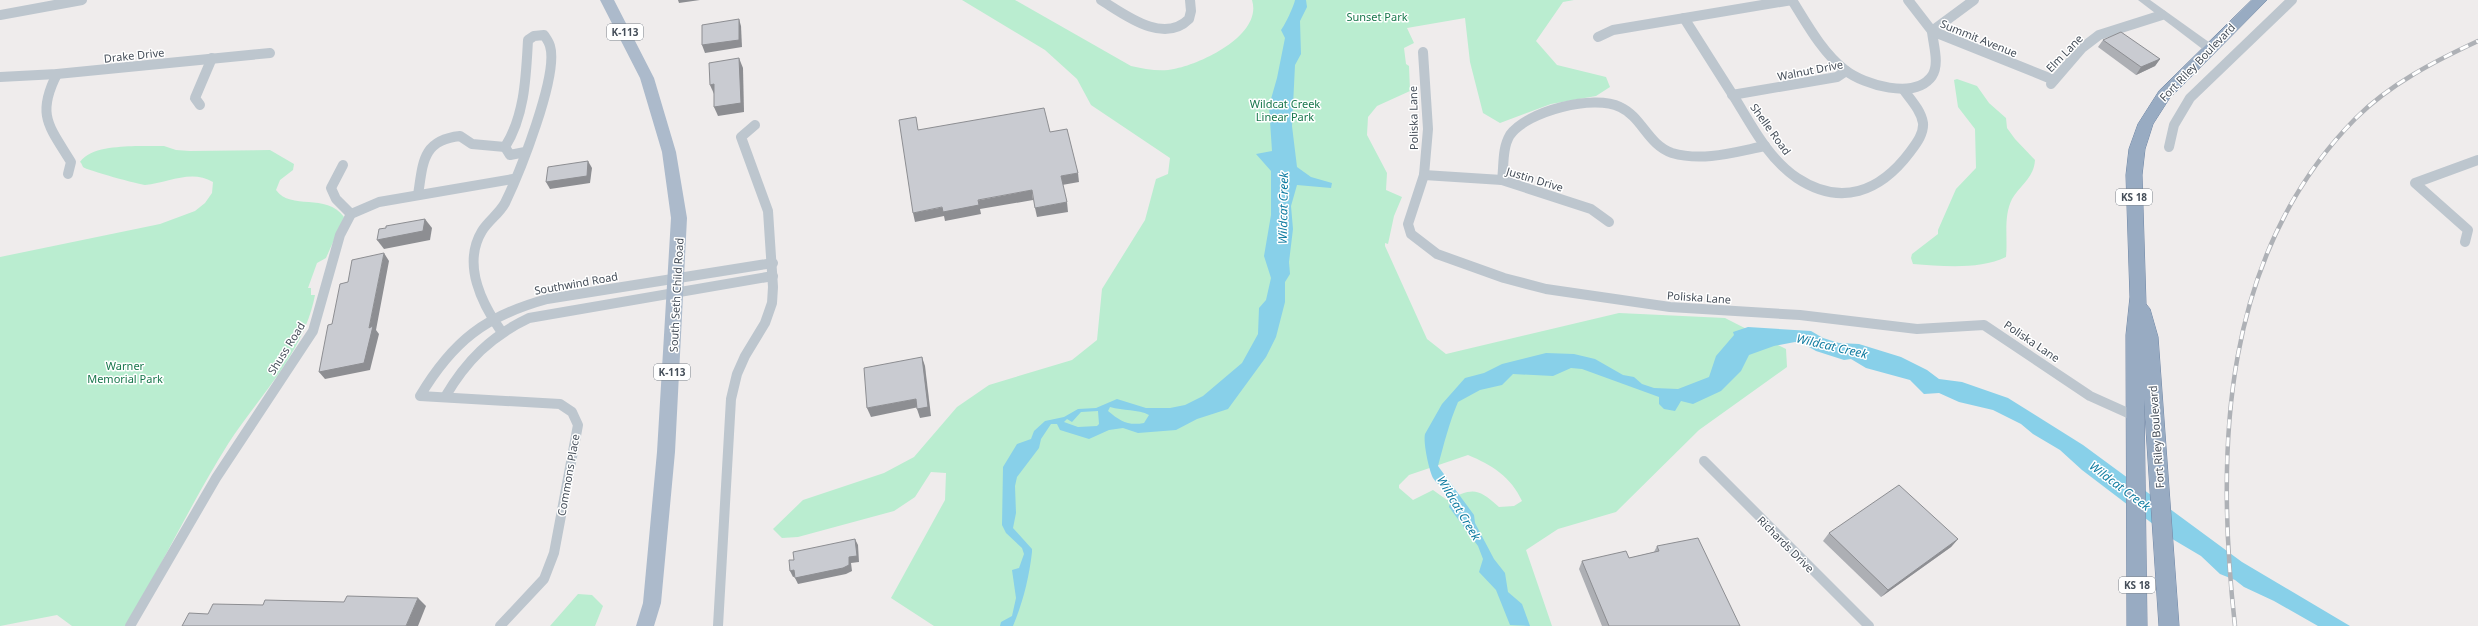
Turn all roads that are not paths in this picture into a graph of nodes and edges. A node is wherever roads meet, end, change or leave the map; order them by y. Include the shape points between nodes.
1 (82, 0) edge
2 (607, 0) edge
3 (1101, 0) edge
4 (1190, 0) edge
5 (1792, 0) edge
6 (1908, 0) edge
7 (1974, 0) edge
8 (2143, 0) edge
9 (2260, 0) edge
10 (2292, 0) edge
11 (0, 15) edge
12 (2162, 15) junction
13 (1684, 18) junction
14 (1932, 31) junction
15 (1598, 38) dead end
16 (2209, 48) junction
17 (1423, 52) dead end
18 (270, 53) dead end
19 (212, 58) junction
20 (1846, 71) junction
21 (57, 74) junction
22 (0, 77) edge
23 (2052, 82) joint
24 (1903, 88) junction
25 (1732, 95) junction
26 (200, 105) dead end
27 (756, 125) dead end
28 (1765, 146) junction
29 (505, 147) junction
30 (2169, 147) dead end
31 (525, 152) junction
32 (2478, 160) edge
33 (343, 165) dead end
34 (68, 174) dead end
35 (1424, 176) junction
36 (514, 179) junction
37 (1502, 180) junction
38 (418, 195) junction
39 (351, 214) junction
40 (1609, 222) dead end
41 (2465, 242) dead end
42 (773, 263) junction
43 (773, 276) junction
44 (677, 285) junction
45 (2138, 297) junction
46 (492, 318) junction
47 (501, 331) junction
48 (420, 396) joint
49 (445, 397) junction
50 (2136, 417) junction
51 (2155, 425) junction
52 (1704, 461) dead end
53 (652, 603) junction
54 (130, 626) edge
55 (500, 626) edge
56 (645, 626) edge
57 (655, 626) edge
58 (718, 626) edge
59 (1869, 626) edge
60 (2137, 626) edge
61 (2170, 626) edge

1 - 11 street
2 - 44 main road, South Seth Child Road / K-113 via 648,78 668,152 679,218
3 - 4 street via 1149,27 1164,29 1179,26 1189,20 1192,11
5 - 13 street
5 - 20 street via 1835,61
6 - 14 street, Summit Avenue
7 - 14 street
8 - 12 street
9 - 16 highway, Fort Riley Boulevard / KS 18
10 - 30 street, Fort Riley Boulevard via 2190,98 2174,125
12 - 16 street
12 - 23 street, Elm Lane via 2099,35 2082,48
13 - 15 street via 1613,30
13 - 25 street, Shelle Road
14 - 23 street, Summit Avenue
14 - 24 street, Walnut Drive via 1935,68 1932,77 1925,83
16 - 45 highway, Fort Riley Boulevard / KS 18 via 2158,103 2146,124 2137,149 2134,175
17 - 35 street, Poliska Lane via 1428,129
18 - 19 street, Drake Drive
19 - 21 street, Drake Drive
19 - 26 street via 195,98
20 - 24 street, Walnut Drive via 1880,86
20 - 25 street, Walnut Drive via 1837,77
21 - 22 street, Drake Drive
21 - 34 street via 47,91 44,105 46,121 71,162
24 - 28 street, Shelle Road via 1920,116 1923,126 1921,135 1888,179 1860,193 1838,194 1818,189 1793,174
25 - 28 street, Shelle Road
27 - 42 street via 741,137 768,211
28 - 37 street via 1711,156 1685,156 1657,145 1645,134 1629,112 1619,106 1602,102 1548,111 1523,123 1511,135 1505,150
29 - 31 street via 510,155
29 - 31 street via 514,133 526,85 528,40 534,36 544,35 551,54 549,77 538,119
29 - 38 street via 472,144 460,136 439,139 426,154
31 - 36 street
32 - 41 street via 2415,183 2468,230
33 - 39 street via 331,188 336,199
35 - 37 street, Justin Drive
35 - 50 street, Poliska Lane via 1408,224 1411,234 1437,254 1497,276 1546,288 1670,307 1800,315 1916,328 1984,325 2090,396
36 - 38 street
36 - 46 street via 503,206 478,240 476,286
37 - 40 street, Justin Drive via 1592,210
38 - 39 street via 379,202
39 - 54 street, Shuss Road via 340,235 313,331 216,478
42 - 43 street
42 - 44 street, Southwind Road
43 - 44 street, Southwind Road
43 - 58 street via 772,303 765,323 737,374 731,399
44 - 46 street, Southwind Road via 547,299 517,307
44 - 47 street, Southwind Road via 529,318
44 - 53 main road, South Seth Child Road / K-113 via 666,452
45 - 50 highway, Fort Riley Boulevard / KS 18 via 2135,335
45 - 51 highway, Fort Riley Boulevard / KS 18 via 2150,337
46 - 47 street
46 - 48 street, Southwind Road via 467,335 447,354
47 - 49 street, Southwind Road via 466,362
48 - 49 street, Commons Place
49 - 55 street, Commons Place via 560,404 572,412 578,425 554,553 544,579
50 - 51 street, Poliska Lane
50 - 60 highway, Fort Riley Boulevard / KS 18
51 - 61 highway, Fort Riley Boulevard / KS 18
52 - 59 street, Richards Drive
53 - 56 main road, South Seth Child Road / K-113
53 - 57 main road, South Seth Child Road / K-113

